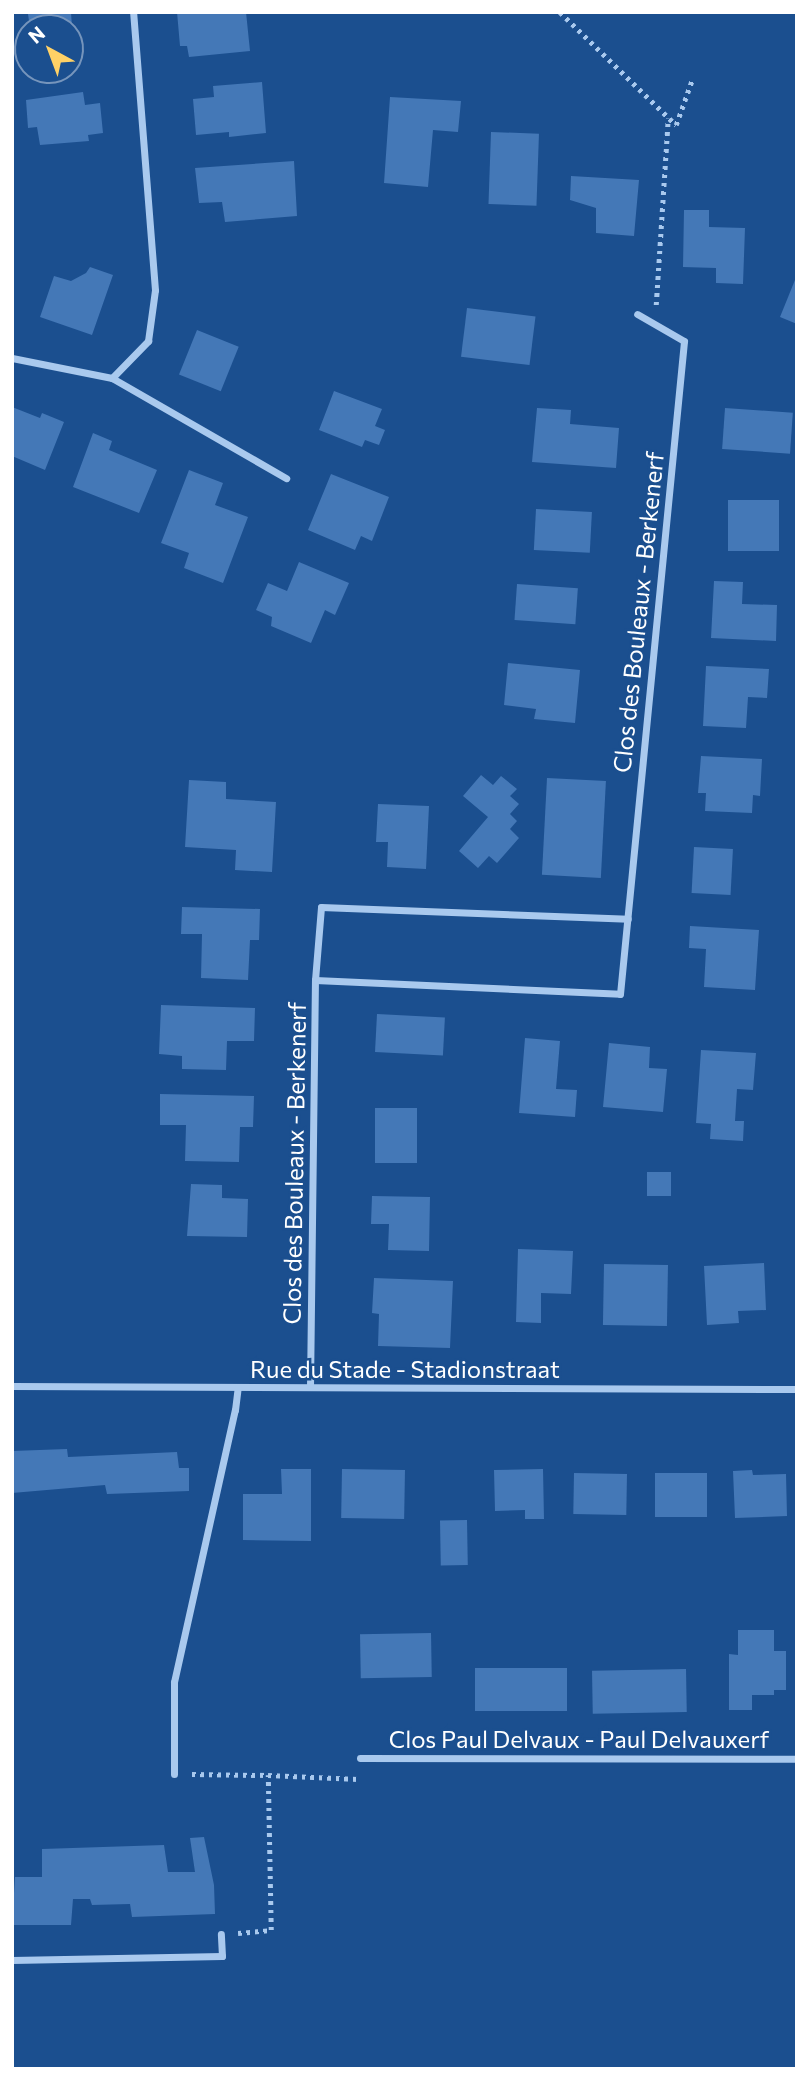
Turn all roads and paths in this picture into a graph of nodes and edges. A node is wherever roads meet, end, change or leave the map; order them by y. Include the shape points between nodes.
1 (133, 12) edge
2 (560, 12) edge
3 (692, 80) dead end
4 (668, 117) junction
5 (637, 314) dead end
6 (655, 324) junction
7 (12, 358) edge
8 (112, 378) junction
9 (286, 478) dead end
10 (628, 919) junction
11 (316, 981) junction
12 (12, 1386) edge
13 (237, 1387) junction
14 (310, 1387) junction
15 (797, 1389) edge
16 (360, 1758) dead end
17 (797, 1759) edge
18 (174, 1774) joint
19 (268, 1775) junction
20 (362, 1779) dead end
21 (221, 1934) joint
22 (12, 1960) edge

1 - 8 street via 155,290 149,341
2 - 4 path
3 - 4 path via 676,125
4 - 6 path
5 - 6 street, Clos des Bouleaux - Berkenerf
6 - 10 street, Clos des Bouleaux - Berkenerf via 684,341
7 - 8 street
8 - 9 street
10 - 11 street, Clos des Bouleaux - Berkenerf via 620,994
10 - 11 street, Clos des Bouleaux - Berkenerf via 321,907
11 - 14 street, Clos des Bouleaux - Berkenerf
12 - 13 street, Rue du Stade - Stadionstraat
13 - 14 street, Rue du Stade - Stadionstraat
13 - 18 street via 174,1682
14 - 15 street, Rue du Stade - Stadionstraat
16 - 17 street, Clos Paul Delvaux - Paul Delvauxerf
18 - 19 path
19 - 20 path
19 - 21 path via 271,1930
21 - 22 street via 222,1956

